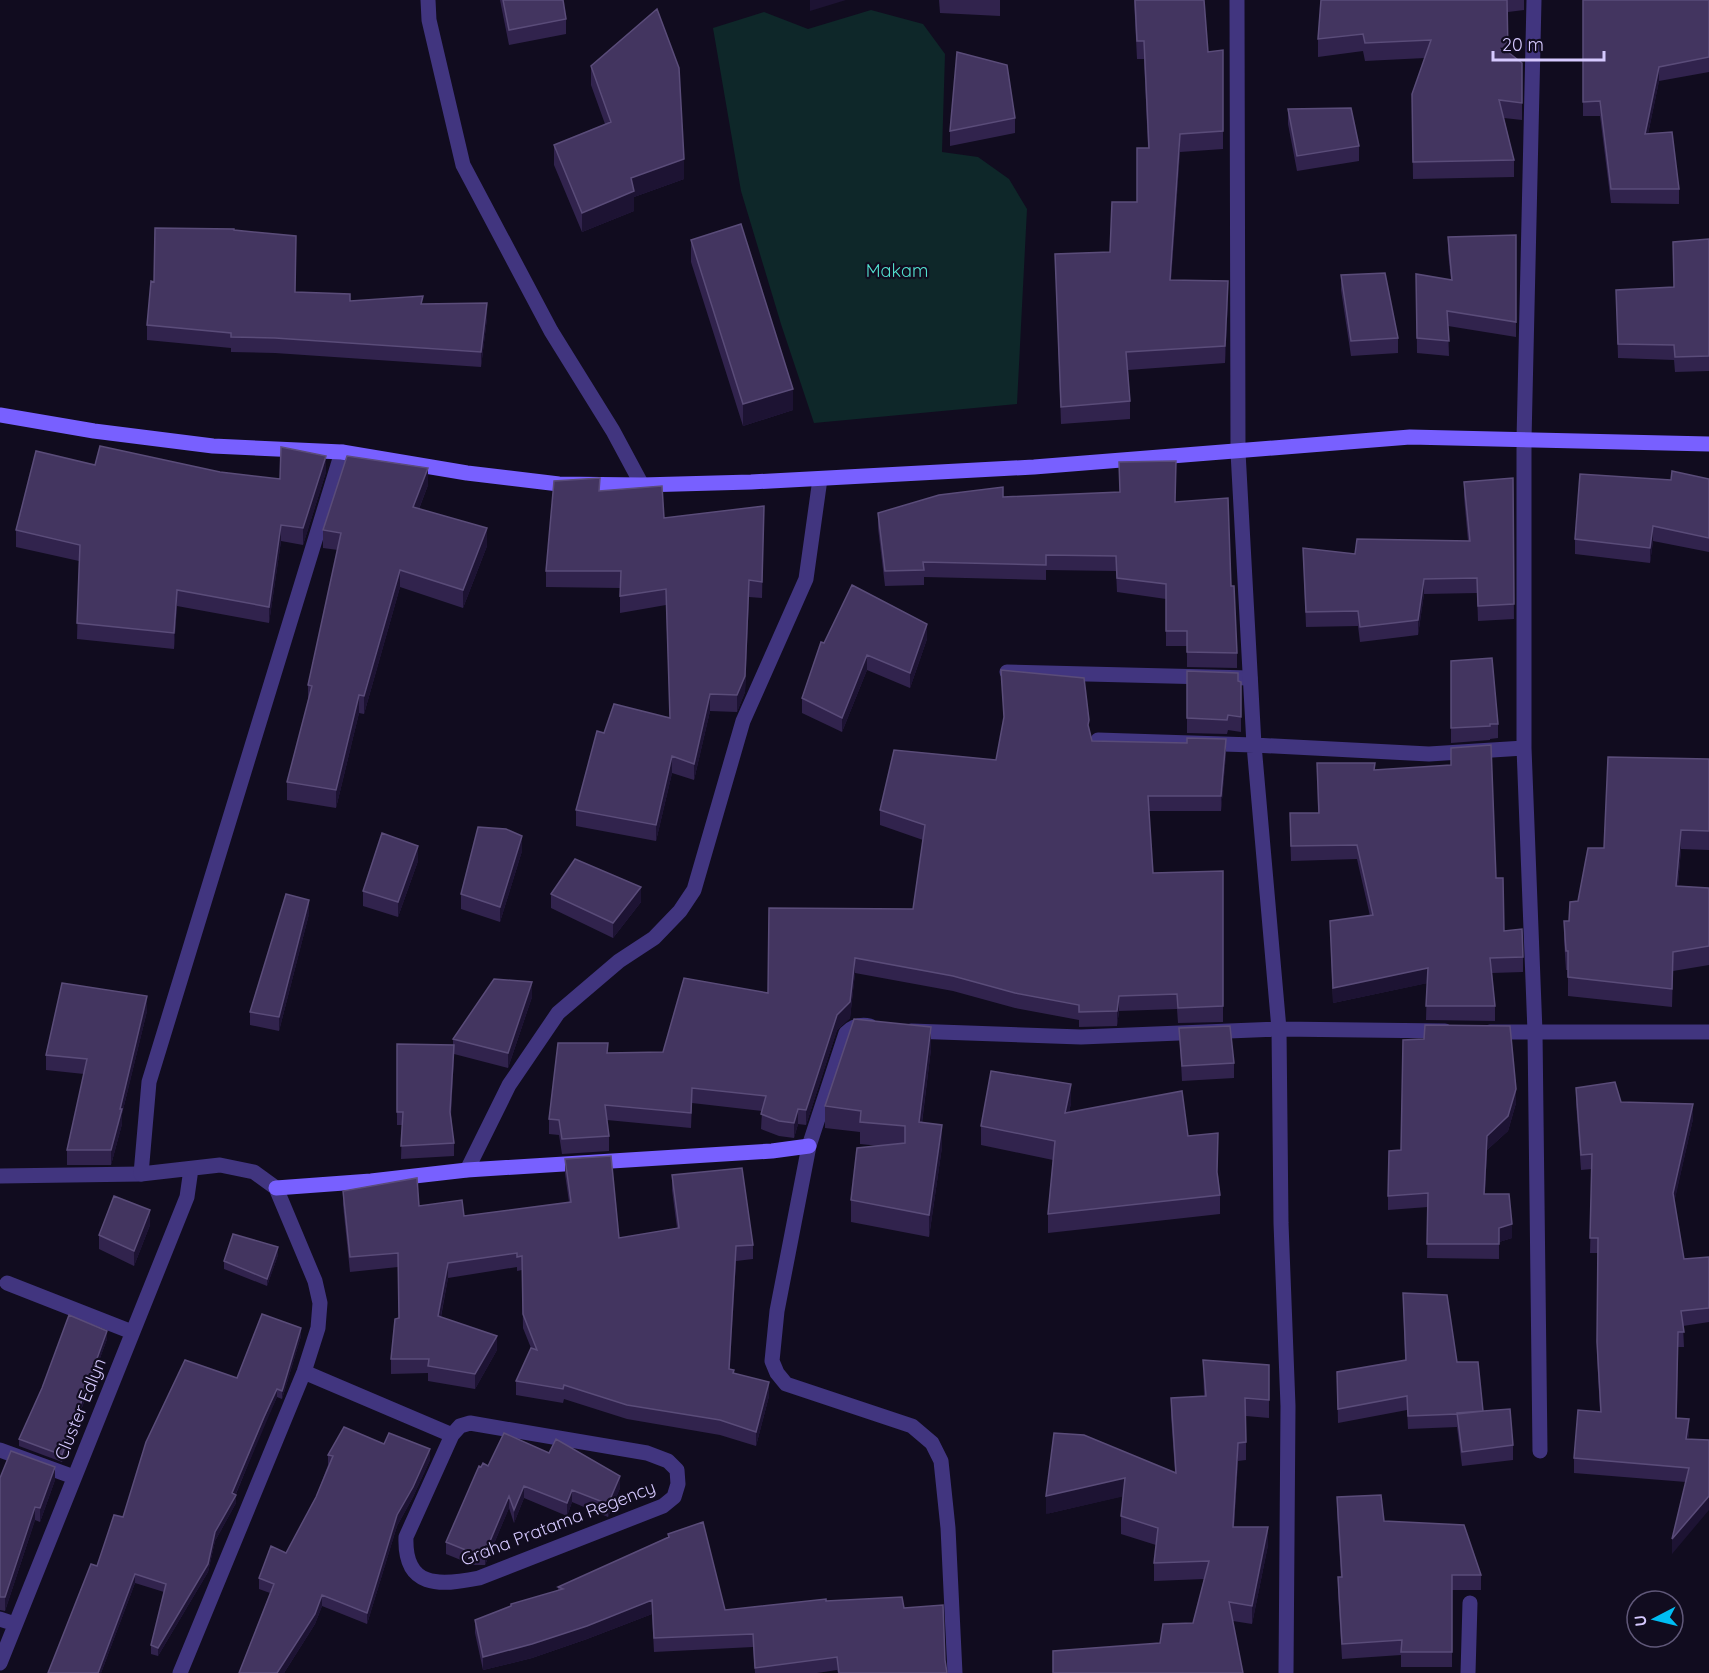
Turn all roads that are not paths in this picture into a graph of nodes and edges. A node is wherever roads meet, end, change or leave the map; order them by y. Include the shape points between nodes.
1 (428, 0) edge
2 (1238, 0) edge
3 (1534, 0) edge
4 (0, 415) edge
5 (1524, 440) junction
6 (1709, 444) edge
7 (342, 452) junction
8 (1238, 452) junction
9 (820, 479) junction
10 (642, 485) junction
11 (1007, 672) edge
12 (1250, 678) junction
13 (1098, 740) edge
14 (1254, 745) junction
15 (1524, 748) junction
16 (1279, 1029) junction
17 (1535, 1032) junction
18 (1709, 1032) edge
19 (809, 1146) junction
20 (191, 1169) junction
21 (467, 1170) junction
22 (141, 1174) junction
23 (0, 1176) edge
24 (276, 1188) junction
25 (7, 1283) dead end
26 (132, 1332) junction
27 (304, 1372) junction
28 (452, 1435) junction
29 (0, 1450) edge
30 (1540, 1451) dead end
31 (74, 1477) junction
32 (1470, 1603) dead end
33 (0, 1618) edge
34 (15, 1624) junction
35 (0, 1663) edge
36 (180, 1673) edge
37 (955, 1673) edge
38 (1286, 1673) edge
39 (1468, 1673) edge

1 - 10 street via 429,20 463,165 551,331
2 - 8 street
3 - 5 street
4 - 7 main road via 213,446
5 - 6 main road
5 - 8 main road via 1410,437
5 - 15 street
7 - 10 main road via 559,484
7 - 22 street via 149,1082
8 - 9 main road
8 - 12 street
9 - 10 main road
9 - 21 street via 806,579 744,721 694,890 654,938 619,961 558,1013 509,1085
11 - 12 street
12 - 14 street
13 - 14 street
14 - 15 street via 1429,754
14 - 16 street
15 - 17 street
16 - 17 street
16 - 19 street via 1081,1037 852,1027 846,1033
16 - 38 street via 1288,1406
17 - 18 street
17 - 30 street
19 - 21 main road
19 - 37 street via 777,1311 772,1361 786,1384 912,1426 932,1443 941,1461 948,1528
20 - 22 street
20 - 24 street via 220,1165 254,1172
20 - 26 street, Cluster Edlyn via 187,1197
21 - 24 main road
22 - 23 street
24 - 27 street via 315,1281 320,1303 318,1328
25 - 26 street
26 - 31 street, Cluster Edlyn
27 - 28 street
27 - 36 street
28 - 28 street, Graha Pratama Regency via 460,1426 470,1423 647,1453 668,1461 677,1470 678,1484 674,1497 663,1506 516,1564 459,1582 428,1580 409,1565 406,1537
29 - 31 street
31 - 34 street, Cluster Edlyn
32 - 39 street
33 - 34 street
34 - 35 street, Cluster Edlyn

